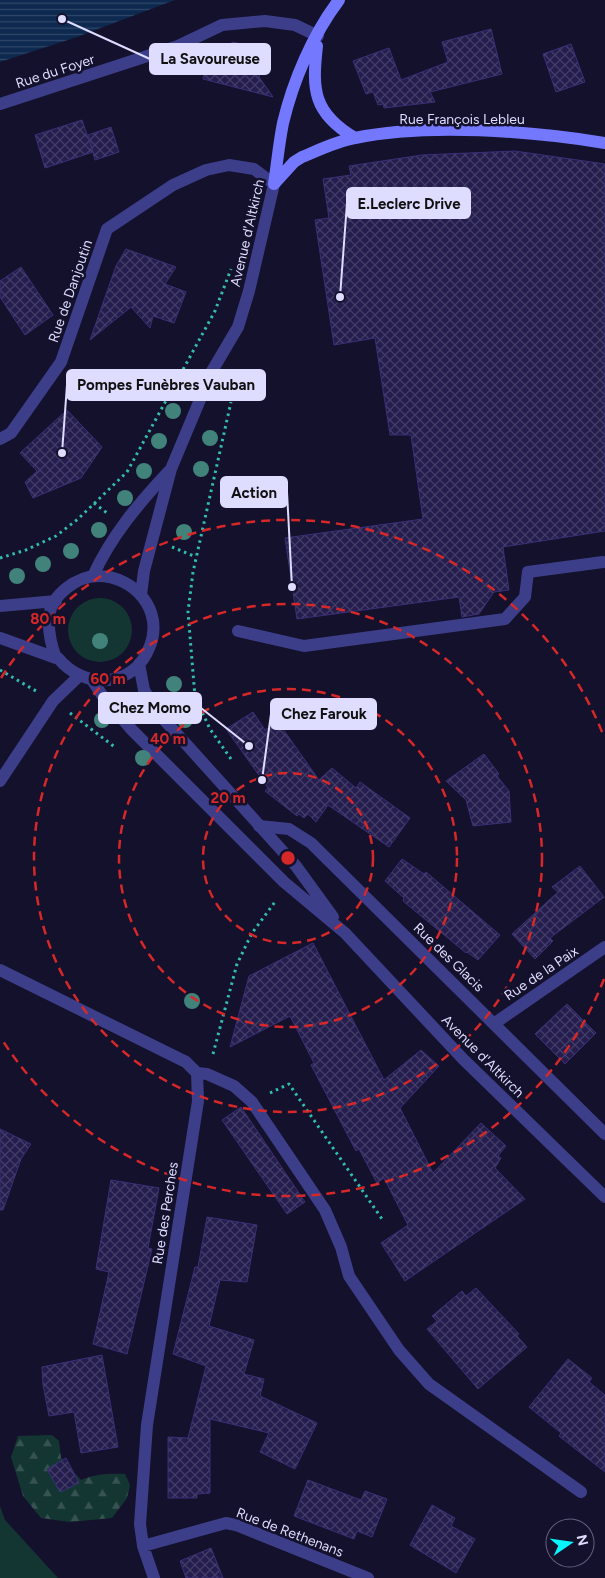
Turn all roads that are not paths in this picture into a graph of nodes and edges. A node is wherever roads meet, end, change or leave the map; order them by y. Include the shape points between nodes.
1 (339, 0) edge
2 (318, 36) junction
3 (0, 104) edge
4 (355, 138) junction
5 (605, 143) edge
6 (274, 184) junction
7 (0, 440) edge
8 (171, 469) junction
9 (603, 562) dead end
10 (93, 576) junction
11 (141, 595) junction
12 (56, 601) junction
13 (0, 606) edge
14 (238, 631) dead end
15 (0, 638) edge
16 (56, 658) junction
17 (139, 664) junction
18 (79, 676) junction
19 (92, 680) junction
20 (0, 781) edge
21 (259, 826) junction
22 (345, 933) junction
23 (605, 947) edge
24 (0, 970) edge
25 (495, 1023) junction
26 (202, 1073) junction
27 (605, 1134) edge
28 (605, 1197) edge
29 (581, 1492) dead end
30 (143, 1546) junction
31 (154, 1578) edge
32 (368, 1578) edge

1 - 2 main road, Avenue d'Altkirch
2 - 3 street, Rue du Foyer via 296,25 266,20 222,25 178,46
2 - 4 main road via 315,94 323,112
2 - 6 main road, Avenue d'Altkirch via 299,73 283,123
4 - 5 main road, Rue François Lebleu via 419,131 486,132 564,136
4 - 6 main road, Rue François Lebleu via 302,157
6 - 7 street, Rue de Danjoutin via 254,168 229,165 206,170 173,184 107,230 61,362 11,433
6 - 8 street, Avenue d'Altkirch via 238,327 212,371
8 - 10 street, Avenue d'Altkirch via 135,508 103,555
8 - 11 street, Avenue d'Altkirch via 144,571
9 - 14 street via 528,572 525,597 506,619 304,646
10 - 11 street via 109,576 124,581
10 - 12 street via 64,590
11 - 17 street via 152,616 153,631 150,646
12 - 13 street
12 - 16 street via 49,616 49,639
15 - 16 street
16 - 18 street
17 - 19 street via 120,677
17 - 21 street, Avenue d'Altkirch via 144,690 158,713
18 - 19 street
18 - 20 street via 53,701
19 - 22 street, Avenue d'Altkirch via 132,730 284,882
21 - 22 street, Avenue d'Altkirch via 296,866
21 - 25 street, Rue des Glacis via 289,829 311,843
22 - 28 street, Avenue d'Altkirch via 463,1059
23 - 25 street, Rue de la Paix
24 - 26 street via 186,1062
25 - 27 street, Rue des Glacis
26 - 29 street via 234,1086 252,1102 325,1210 341,1247 348,1276 400,1350 429,1384
26 - 30 street, Rue des Perches via 147,1425 140,1524
30 - 31 street, Rue des Perches
30 - 32 street, Rue de Rethenans via 226,1523

